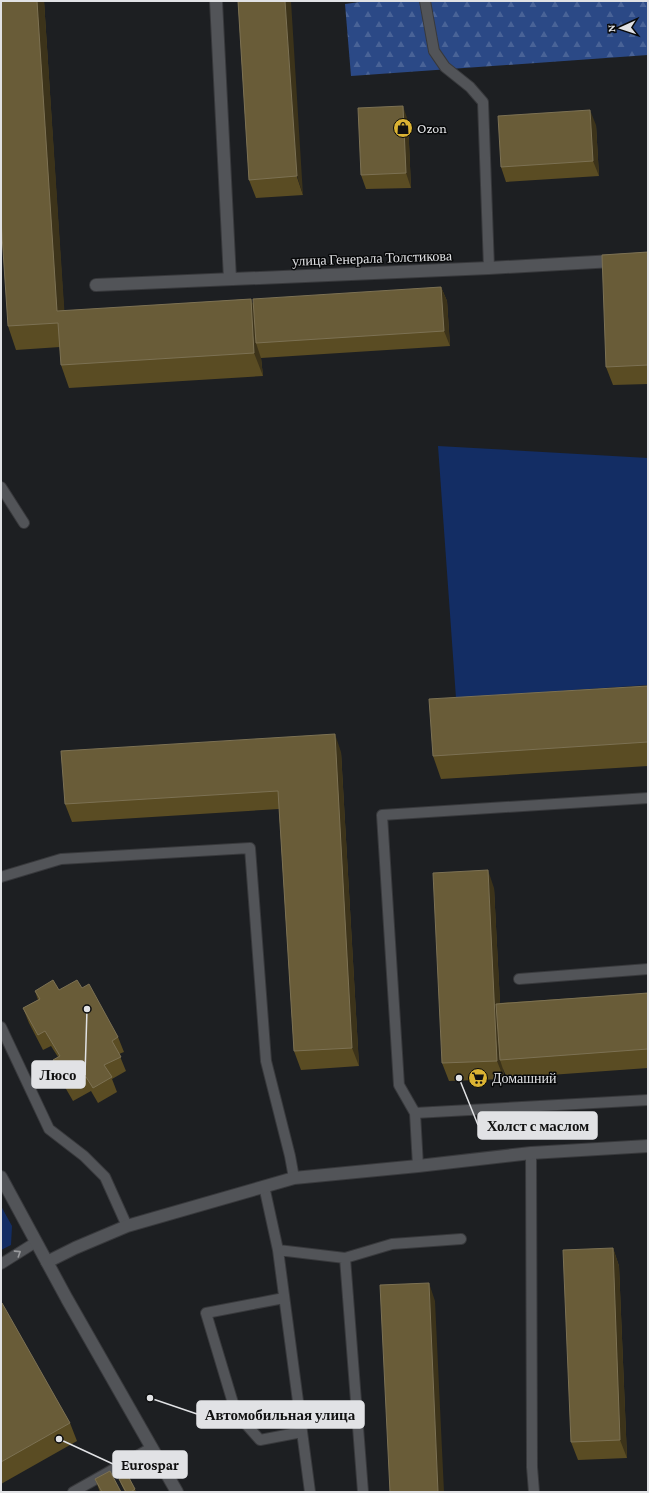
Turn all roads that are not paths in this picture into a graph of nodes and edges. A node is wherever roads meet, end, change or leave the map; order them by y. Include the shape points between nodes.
1 (216, 1) edge
2 (425, 1) edge
3 (648, 259) edge
4 (489, 268) junction
5 (230, 279) junction
6 (96, 285) dead end
7 (1, 487) edge
8 (24, 523) dead end
9 (648, 798) edge
10 (1, 877) edge
11 (648, 969) edge
12 (519, 979) dead end
13 (1, 1026) edge
14 (648, 1100) edge
15 (415, 1113) junction
16 (648, 1146) edge
17 (531, 1153) junction
18 (418, 1166) junction
19 (1, 1177) edge
20 (294, 1178) junction
21 (264, 1186) junction
22 (127, 1226) junction
23 (461, 1239) dead end
24 (36, 1242) junction
25 (278, 1250) junction
26 (345, 1258) junction
27 (47, 1262) junction
28 (1, 1264) edge
29 (284, 1298) junction
30 (302, 1432) junction
31 (152, 1448) junction
32 (90, 1488) edge
33 (73, 1492) edge
34 (177, 1492) edge
35 (310, 1492) edge
36 (362, 1492) edge
37 (534, 1492) edge

1 - 5 street
2 - 4 lane via 434,51 445,67 470,87 482,102
3 - 4 street, улица Генерала Толстикова
4 - 5 street, улица Генерала Толстикова
5 - 6 street, улица Генерала Толстикова
7 - 8 lane
9 - 15 lane via 382,815 399,1086
10 - 20 lane via 61,859 250,848 266,1062
11 - 12 lane
13 - 22 lane via 49,1129 84,1156 105,1177
14 - 15 lane
15 - 18 lane
16 - 17 street
17 - 18 street
17 - 37 lane
18 - 20 street
19 - 24 street
20 - 21 street
21 - 22 street
21 - 25 lane
22 - 27 street
23 - 26 lane via 392,1244
24 - 27 street
28 -> 24 lane
25 - 26 lane
25 - 29 lane
26 - 36 lane
27 - 31 street
29 - 30 lane
29 - 30 lane via 206,1313 236,1413 260,1440
30 - 35 lane
31 - 32 lane
31 - 34 street
32 - 33 lane

